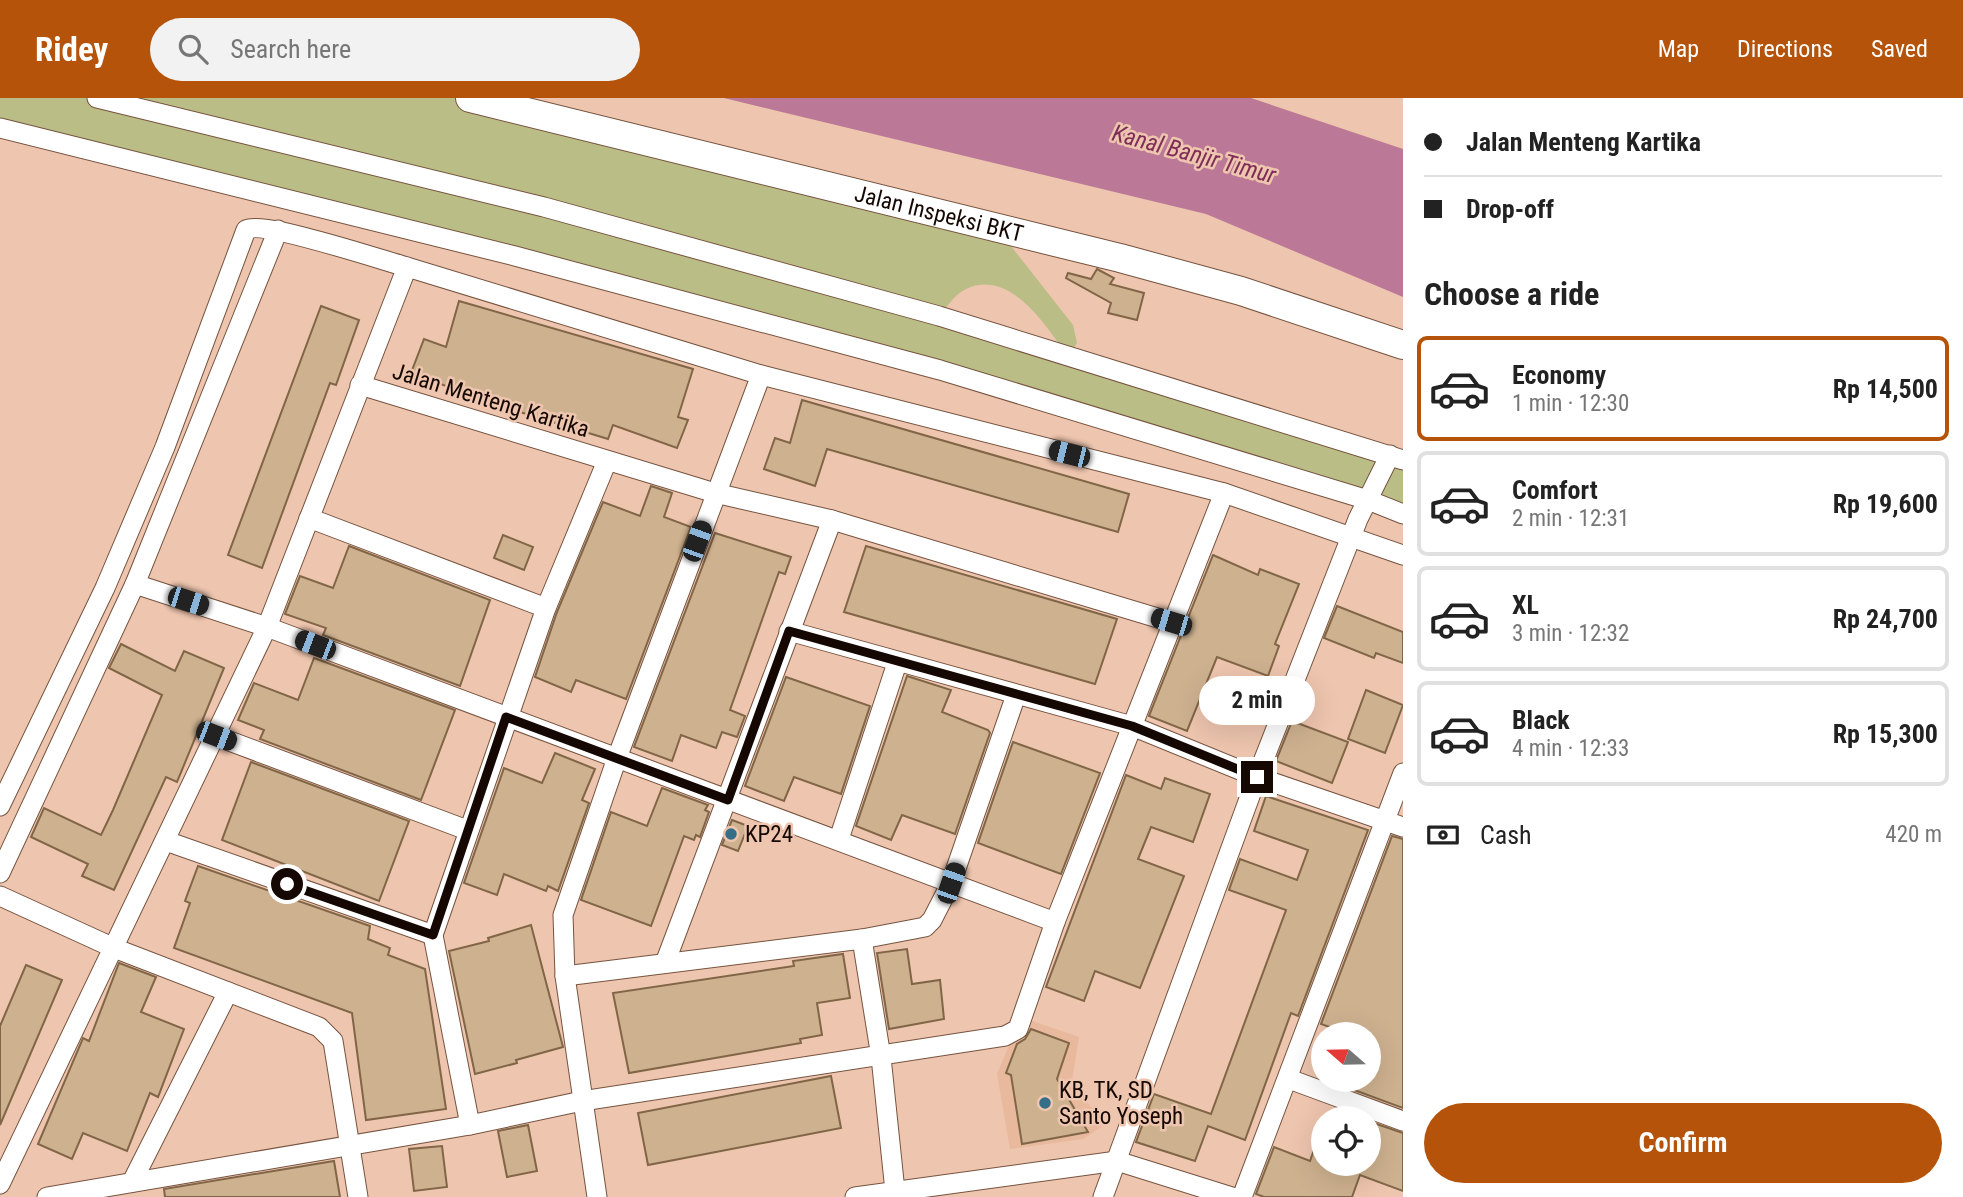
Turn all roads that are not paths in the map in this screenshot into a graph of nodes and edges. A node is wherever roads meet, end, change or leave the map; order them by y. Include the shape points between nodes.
1 (97, 98) edge
2 (470, 98) edge
3 (0, 128) edge
4 (278, 230) junction
5 (407, 267) junction
6 (1403, 345) edge
7 (761, 375) junction
8 (360, 385) junction
9 (1397, 457) edge
10 (607, 461) junction
11 (715, 493) junction
12 (1224, 494) junction
13 (1368, 500) junction
14 (1403, 514) edge
15 (309, 518) junction
16 (832, 520) junction
17 (1352, 535) junction
18 (1403, 555) edge
19 (135, 584) junction
20 (546, 608) junction
21 (1171, 622) junction
22 (267, 627) junction
23 (789, 631) junction
24 (897, 663) junction
25 (1016, 695) junction
26 (506, 717) junction
27 (1132, 726) junction
28 (216, 736) junction
29 (617, 758) junction
30 (1403, 773) edge
31 (1257, 777) junction
32 (728, 800) junction
33 (0, 806) edge
34 (1384, 819) junction
35 (1403, 828) edge
36 (467, 830) junction
37 (839, 839) junction
38 (166, 841) junction
39 (0, 873) edge
40 (951, 883) junction
41 (0, 896) edge
42 (1055, 922) junction
43 (433, 935) junction
44 (862, 939) junction
45 (114, 948) junction
46 (665, 963) junction
47 (565, 976) junction
48 (228, 992) junction
49 (881, 1057) junction
50 (1289, 1079) junction
51 (583, 1101) junction
52 (1403, 1121) edge
53 (470, 1125) junction
54 (351, 1147) junction
55 (1110, 1179) edge
56 (132, 1182) junction
57 (0, 1184) edge
58 (895, 1191) junction
59 (47, 1197) edge
60 (358, 1197) edge
61 (597, 1197) edge
62 (855, 1197) edge
63 (1232, 1197) edge
64 (1242, 1197) edge

1 - 9 street via 556,210 939,316
2 - 6 street, Jalan Inspeksi BKT via 1120,258 1241,291
3 - 13 street via 515,256 940,370
4 - 5 street
4 - 19 street
4 - 33 street via 254,226 246,230 166,447 105,588
5 - 7 street
5 - 8 street
7 - 11 street
7 - 12 street
8 - 10 street, Jalan Menteng Kartika
8 - 15 street
9 - 13 street
10 - 11 street, Jalan Menteng Kartika
10 - 20 street
11 - 16 street, Jalan Menteng Kartika
11 - 29 street
12 - 17 street
12 - 21 street
13 - 14 street
13 - 17 street
15 - 20 street
15 - 22 street
16 - 21 street, Jalan Menteng Kartika
16 - 23 street
17 - 18 street
17 - 31 street
19 - 22 street
19 - 39 street
20 - 26 street
21 - 27 street
22 - 26 street
22 - 28 street
23 - 24 street
23 - 32 street
24 - 25 street
24 - 37 street
25 - 27 street
25 - 40 street
26 - 29 street
26 - 36 street
27 - 31 street
27 - 42 street
28 - 36 street
28 - 38 street
29 - 32 street
29 - 47 street via 563,915
30 - 34 street
31 - 34 street
31 - 55 street
32 - 37 street
32 - 46 street
34 - 35 street
34 - 50 street
36 - 43 street
37 - 40 street
38 - 43 street
38 - 45 street
40 - 42 street
40 - 44 street via 925,927
41 - 45 street
42 - 49 street via 1018,1029 1005,1037
43 - 53 street
44 - 46 street
44 - 49 street
45 - 48 street
45 - 57 street
46 - 47 street
47 - 51 street
48 - 54 street via 328,1034 333,1041
48 - 56 street
49 - 51 street
49 - 58 street
50 - 52 street
50 - 64 street
51 - 53 street
51 - 61 street
53 - 54 street
54 - 56 street
54 - 60 street
55 - 58 street
55 - 63 street
56 - 59 street
58 - 62 street

